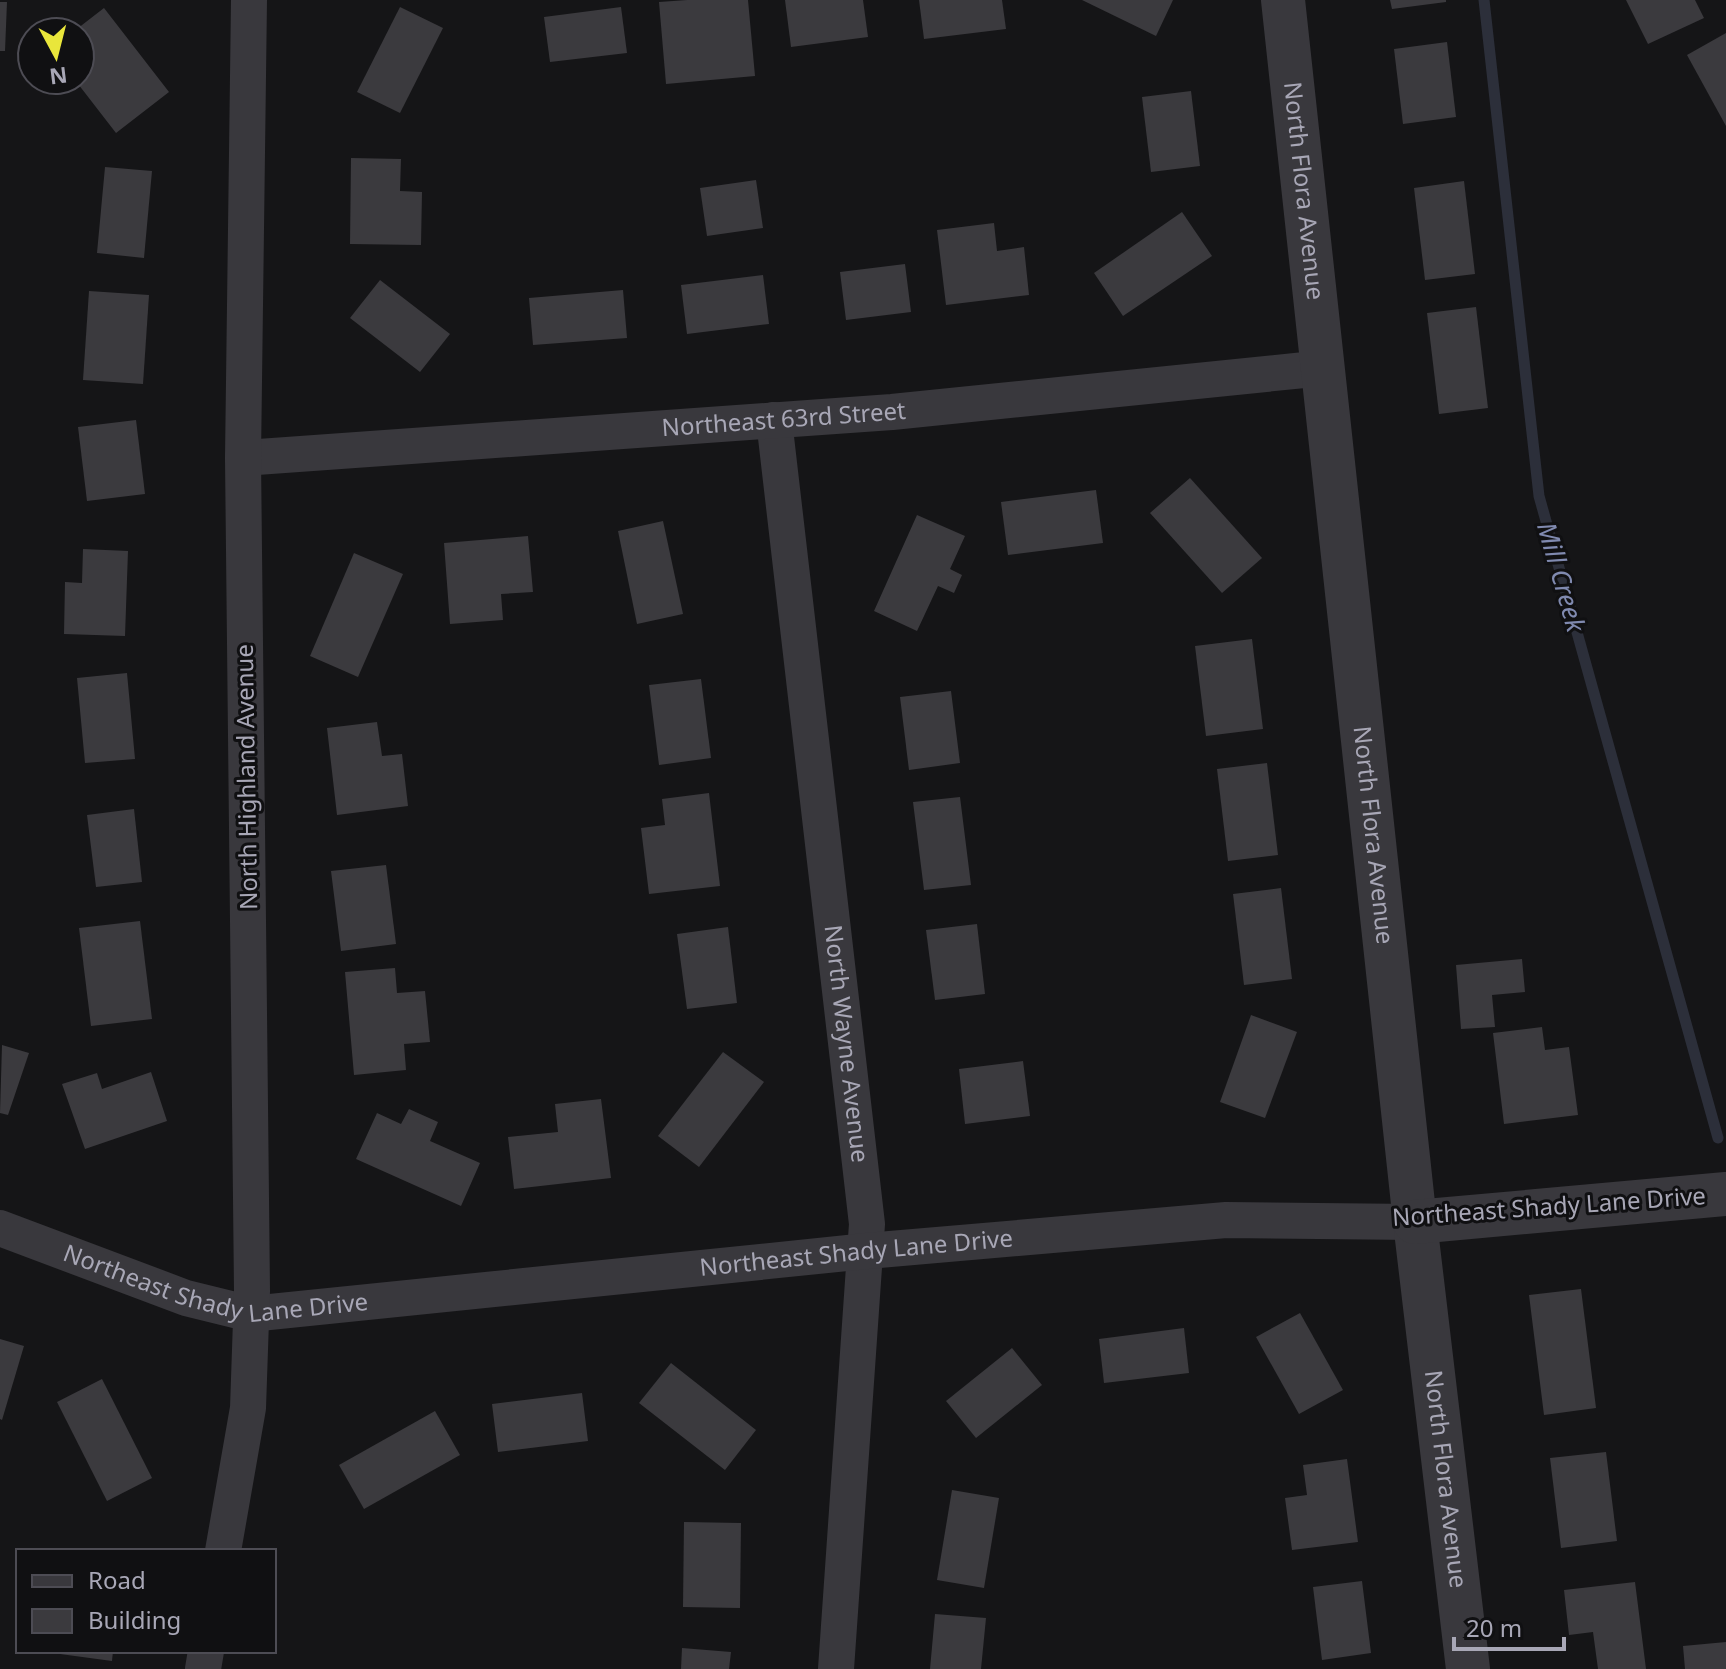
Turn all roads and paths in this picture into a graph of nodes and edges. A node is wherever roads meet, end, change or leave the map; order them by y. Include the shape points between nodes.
1 (249, 0) edge
2 (1283, 0) edge
3 (1324, 368) junction
4 (774, 420) junction
5 (243, 458) junction
6 (1726, 1194) edge
7 (1415, 1222) junction
8 (0, 1228) edge
9 (867, 1251) junction
10 (251, 1314) junction
11 (223, 1549) edge
12 (836, 1669) edge
13 (1468, 1669) edge

1 - 5 street, North Highland Avenue
2 - 3 street, North Flora Avenue
3 - 4 street, Northeast 63rd Street
3 - 7 street, North Flora Avenue
4 - 5 street, Northeast 63rd Street
4 - 9 street, North Wayne Avenue
5 - 10 street, North Highland Avenue
6 - 7 street, Northeast Shady Lane Drive
7 - 9 street, Northeast Shady Lane Drive via 1226,1220
7 - 13 street, North Flora Avenue
8 - 10 street, Northeast Shady Lane Drive via 186,1298
9 - 10 street, Northeast Shady Lane Drive
9 - 12 street, North Wayne Avenue
10 - 11 street, North Highland Avenue via 248,1408

